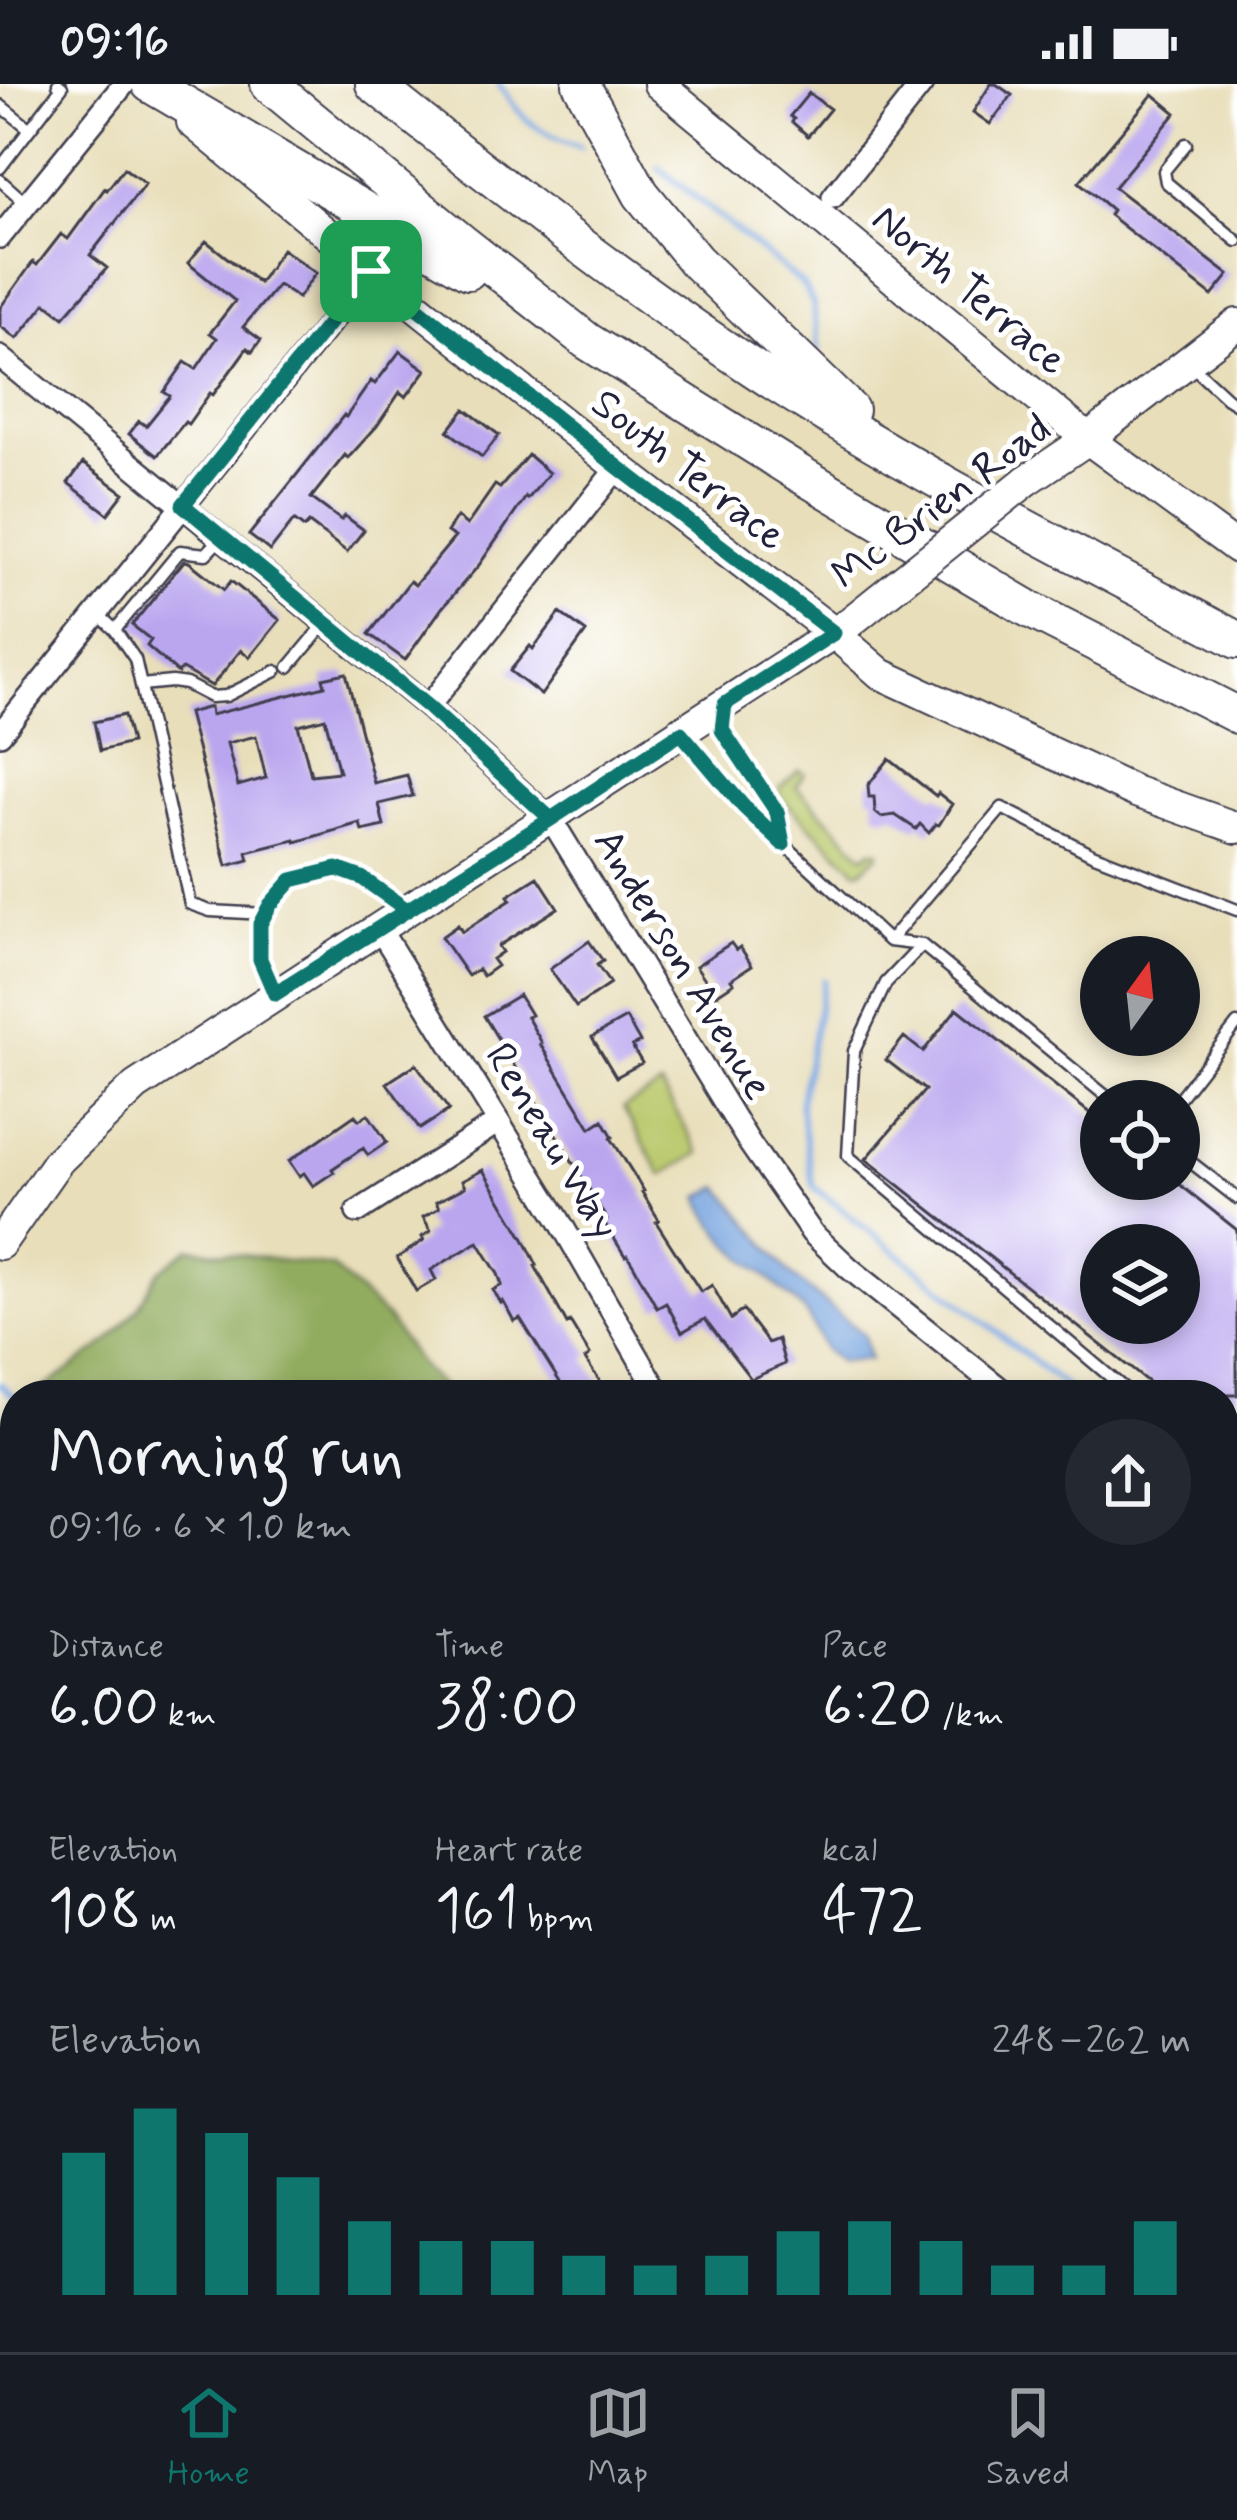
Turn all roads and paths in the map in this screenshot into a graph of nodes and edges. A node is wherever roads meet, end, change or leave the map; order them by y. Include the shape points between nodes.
1 (58, 84) edge
2 (124, 84) edge
3 (148, 84) edge
4 (269, 84) edge
5 (374, 84) edge
6 (581, 84) edge
7 (659, 84) edge
8 (922, 84) edge
9 (0, 105) edge
10 (30, 129) junction
11 (1186, 144) dead end
12 (0, 168) edge
13 (0, 180) edge
14 (833, 196) dead end
15 (27, 204) junction
16 (0, 237) edge
17 (1237, 242) edge
18 (371, 271) junction
19 (1237, 324) edge
20 (587, 341) junction
21 (0, 357) edge
22 (1187, 362) junction
23 (1237, 404) edge
24 (1088, 439) junction
25 (895, 455) junction
26 (618, 467) junction
27 (183, 505) junction
28 (222, 537) junction
29 (1237, 548) edge
30 (97, 612) junction
31 (326, 623) junction
32 (842, 628) junction
33 (115, 630) junction
34 (1237, 640) edge
35 (141, 685) junction
36 (725, 704) junction
37 (428, 707) junction
38 (1237, 715) edge
39 (681, 733) junction
40 (0, 734) edge
41 (551, 819) junction
42 (1237, 829) edge
43 (783, 844) junction
44 (407, 910) junction
45 (1237, 910) edge
46 (265, 914) junction
47 (379, 928) junction
48 (889, 941) junction
49 (922, 945) junction
50 (275, 994) junction
51 (1237, 1024) edge
52 (1086, 1080) edge
53 (1193, 1080) edge
54 (497, 1123) junction
55 (1200, 1169) edge
56 (1237, 1198) edge
57 (357, 1212) dead end
58 (0, 1244) edge
59 (651, 1380) edge
60 (990, 1380) edge
61 (1114, 1380) edge

1 - 10 lane
2 - 15 street
3 - 18 street, South Terrace
3 - 20 highway
4 - 20 highway
5 - 25 highway via 509,193 753,368
6 - 25 highway via 641,194 695,260
7 - 24 street, North Terrace
8 - 14 street
9 - 10 lane
10 - 12 lane
11 - 17 lane via 1164,171 1166,182
13 - 15 lane
15 - 16 street
18 - 26 street, South Terrace
18 - 27 street
19 - 22 street, Mc Brien Road
20 - 38 highway via 1029,609
21 - 27 street, Anderson Avenue
22 - 23 lane
22 - 24 street, Mc Brien Road
24 - 29 street, North Terrace
24 - 32 street, Mc Brien Road, bridge
25 - 34 highway
26 - 32 street, South Terrace
26 - 37 street
27 - 28 street, Anderson Avenue
27 - 30 street
28 - 31 street, Anderson Avenue
28 - 33 lane via 206,554 180,551
30 - 33 lane
30 - 40 street
31 - 35 lane via 283,669 226,696 172,682
31 - 37 street, Anderson Avenue
32 - 36 street, Mc Brien Road
32 - 42 street, South Terrace via 881,674 1136,792
33 - 35 lane via 135,658
35 - 46 lane via 190,904
36 - 39 street, Mc Brien Road
36 - 43 lane via 722,730 777,812
37 - 41 street, Anderson Avenue
39 - 41 street, Mc Brien Road
39 - 43 lane
41 - 44 street, Mc Brien Road
41 - 60 street, Anderson Avenue via 812,1233
43 - 48 lane
44 - 46 lane via 337,869 292,880
44 - 47 street, Mc Brien Road
45 - 48 lane via 1092,854 1002,808
46 - 50 lane via 260,959
47 - 50 street, Mc Brien Road
47 - 54 street, Reneau Way
48 - 49 lane
49 - 52 lane
49 - 61 lane via 886,983 854,1051 848,1156
50 - 58 street, Mc Brien Road via 136,1086 58,1161
51 - 53 lane
54 - 57 street
54 - 59 street, Reneau Way
55 - 56 lane

